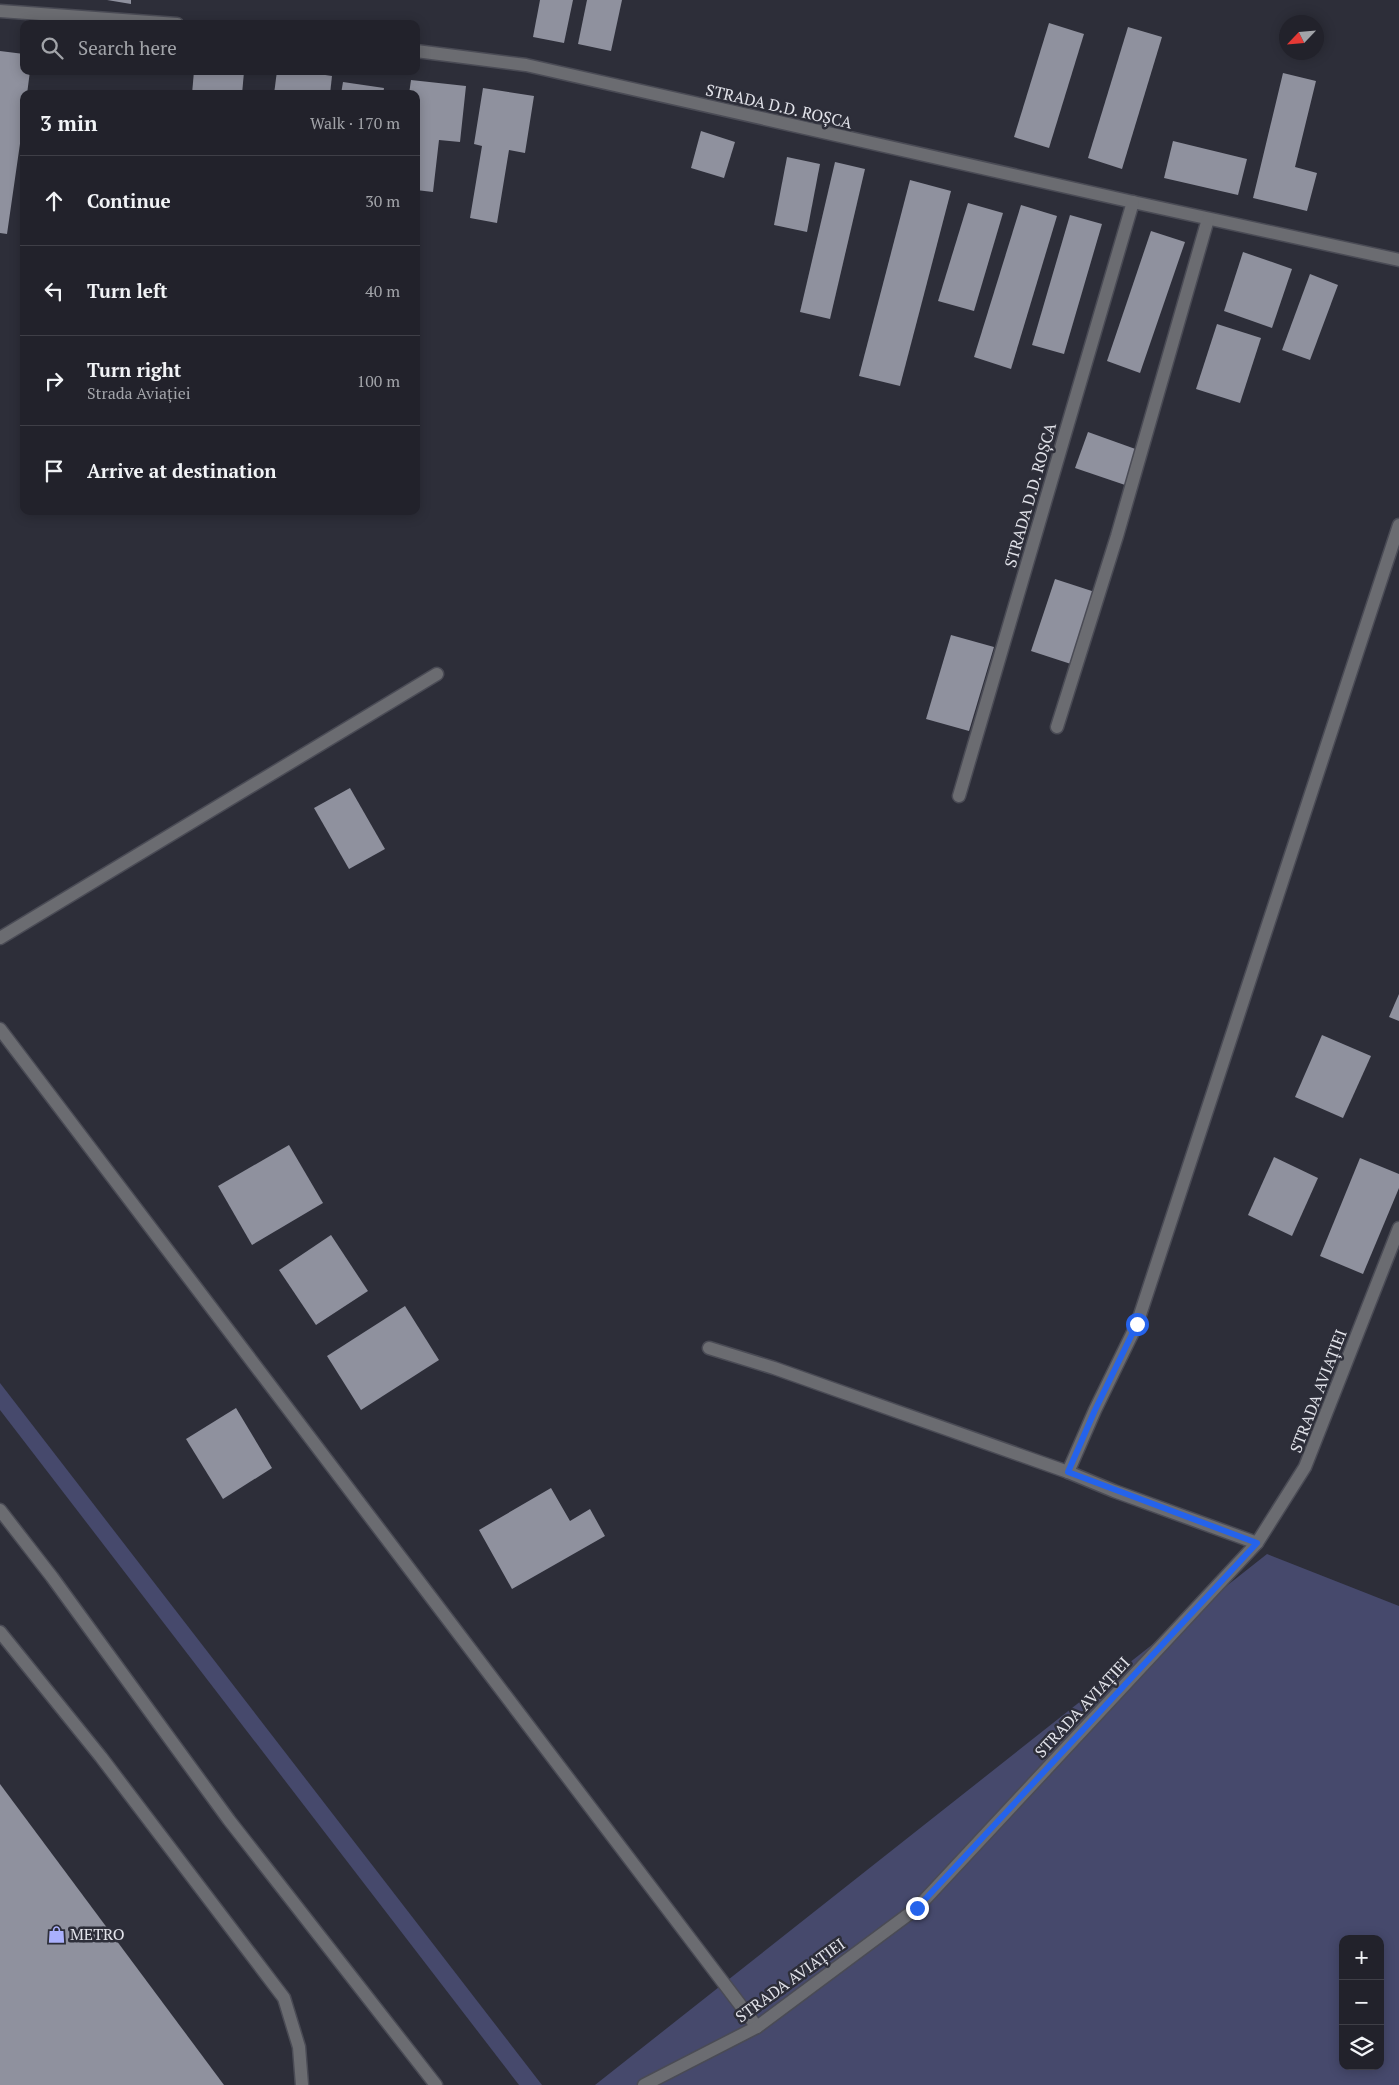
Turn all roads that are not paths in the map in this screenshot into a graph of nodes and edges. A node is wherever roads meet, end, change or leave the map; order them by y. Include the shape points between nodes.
1 (0, 11) edge
2 (123, 20) edge
3 (420, 52) edge
4 (1133, 202) junction
5 (1208, 218) junction
6 (1399, 260) edge
7 (1399, 525) edge
8 (437, 674) dead end
9 (1057, 726) dead end
10 (959, 796) dead end
11 (0, 938) edge
12 (0, 1029) edge
13 (1399, 1228) edge
14 (709, 1348) dead end
15 (1068, 1472) junction
16 (0, 1510) edge
17 (1257, 1543) junction
18 (0, 1632) edge
19 (757, 2027) junction
20 (302, 2085) edge
21 (436, 2085) edge
22 (644, 2085) edge

1 - 2 street
3 - 4 street, STRADA D.D. ROȘCA via 526,65
4 - 5 street, STRADA D.D. ROȘCA
4 - 10 street, STRADA D.D. ROȘCA
5 - 6 street, STRADA D.D. ROȘCA
5 - 9 street via 1118,536
7 - 15 street via 1137,1324
8 - 11 street
12 - 19 street
13 - 17 street, STRADA AVIAȚIEI via 1305,1467
14 - 15 street
15 - 17 street
16 - 21 street via 229,1820
17 - 19 street, STRADA AVIAȚIEI via 917,1908
18 - 20 street via 101,1756 284,1998 299,2047
19 - 22 street, STRADA AVIAȚIEI

